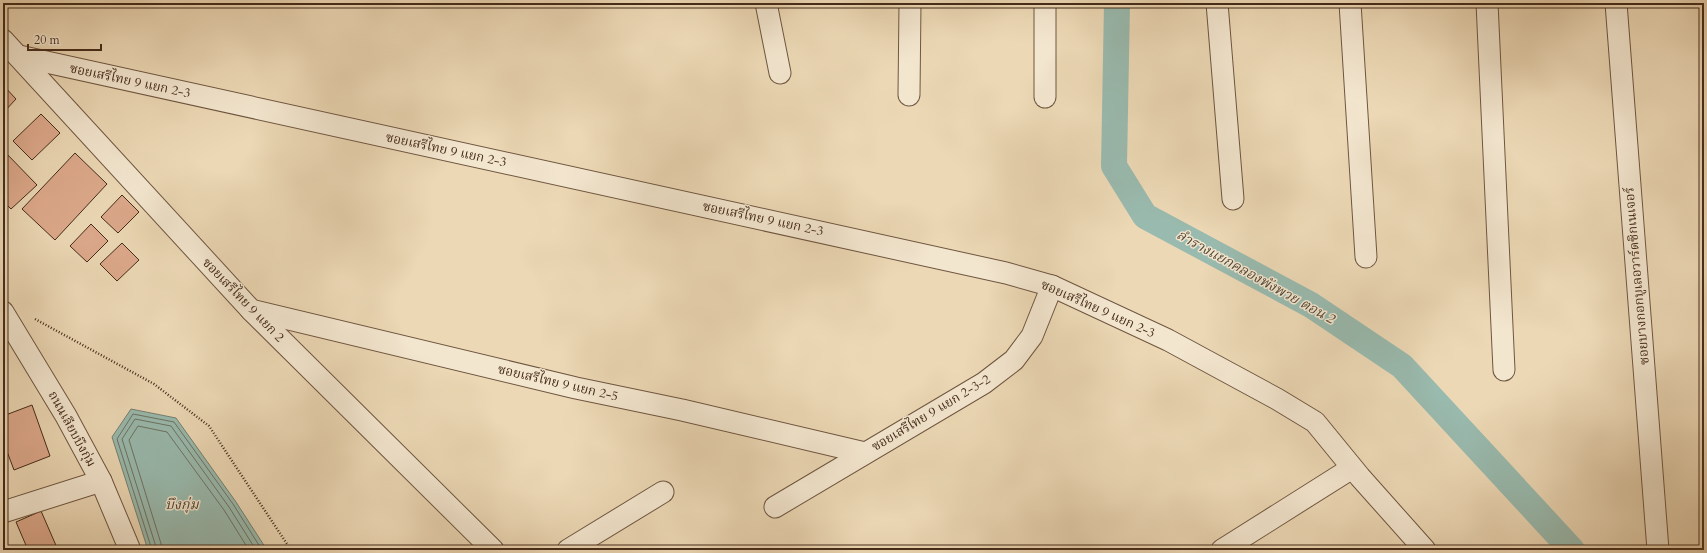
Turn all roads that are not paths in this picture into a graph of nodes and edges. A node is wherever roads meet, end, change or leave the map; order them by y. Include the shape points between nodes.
1 (766, 3) edge
2 (910, 3) edge
3 (1045, 3) edge
4 (1217, 3) edge
5 (1350, 3) edge
6 (1488, 3) edge
7 (1616, 3) edge
8 (3, 40) edge
9 (19, 56) junction
10 (780, 73) dead end
11 (909, 95) dead end
12 (1045, 97) dead end
13 (1233, 199) dead end
14 (1366, 257) dead end
15 (1052, 286) junction
16 (251, 310) junction
17 (3, 312) edge
18 (1504, 370) dead end
19 (865, 453) junction
20 (1352, 468) junction
21 (102, 481) junction
22 (663, 492) dead end
23 (775, 507) dead end
24 (3, 512) edge
25 (130, 550) edge
26 (493, 550) edge
27 (568, 550) edge
28 (1222, 550) edge
29 (1425, 550) edge
30 (1658, 550) edge

1 - 10 street
2 - 11 street
3 - 12 street
4 - 13 street
5 - 14 street
6 - 18 street
7 - 30 street, ซอยบางกอกบูเลอวาร์ดซิกเนเจอร์
8 - 9 street, ซอยเสรีไทย 9 แยก 2
9 - 15 street, ซอยเสรีไทย 9 แยก 2-3 via 990,269
9 - 16 street, ซอยเสรีไทย 9 แยก 2
15 - 19 street, ซอยเสรีไทย 9 แยก 2-3-2 via 1032,336 1014,360 984,383
15 - 20 street, ซอยเสรีไทย 9 แยก 2-3 via 1168,340 1283,403 1314,422
16 - 19 street, ซอยเสรีไทย 9 แยก 2-5 via 576,388
16 - 26 street, ซอยเสรีไทย 9 แยก 2
17 - 21 street, ถนนเลียบบึงกุ่ม
19 - 23 street, ซอยเสรีไทย 9 แยก 2-3-2
20 - 28 street
20 - 29 street, ซอยเสรีไทย 9 แยก 2-3
21 - 24 street
21 - 25 street, ถนนเลียบบึงกุ่ม
22 - 27 street

